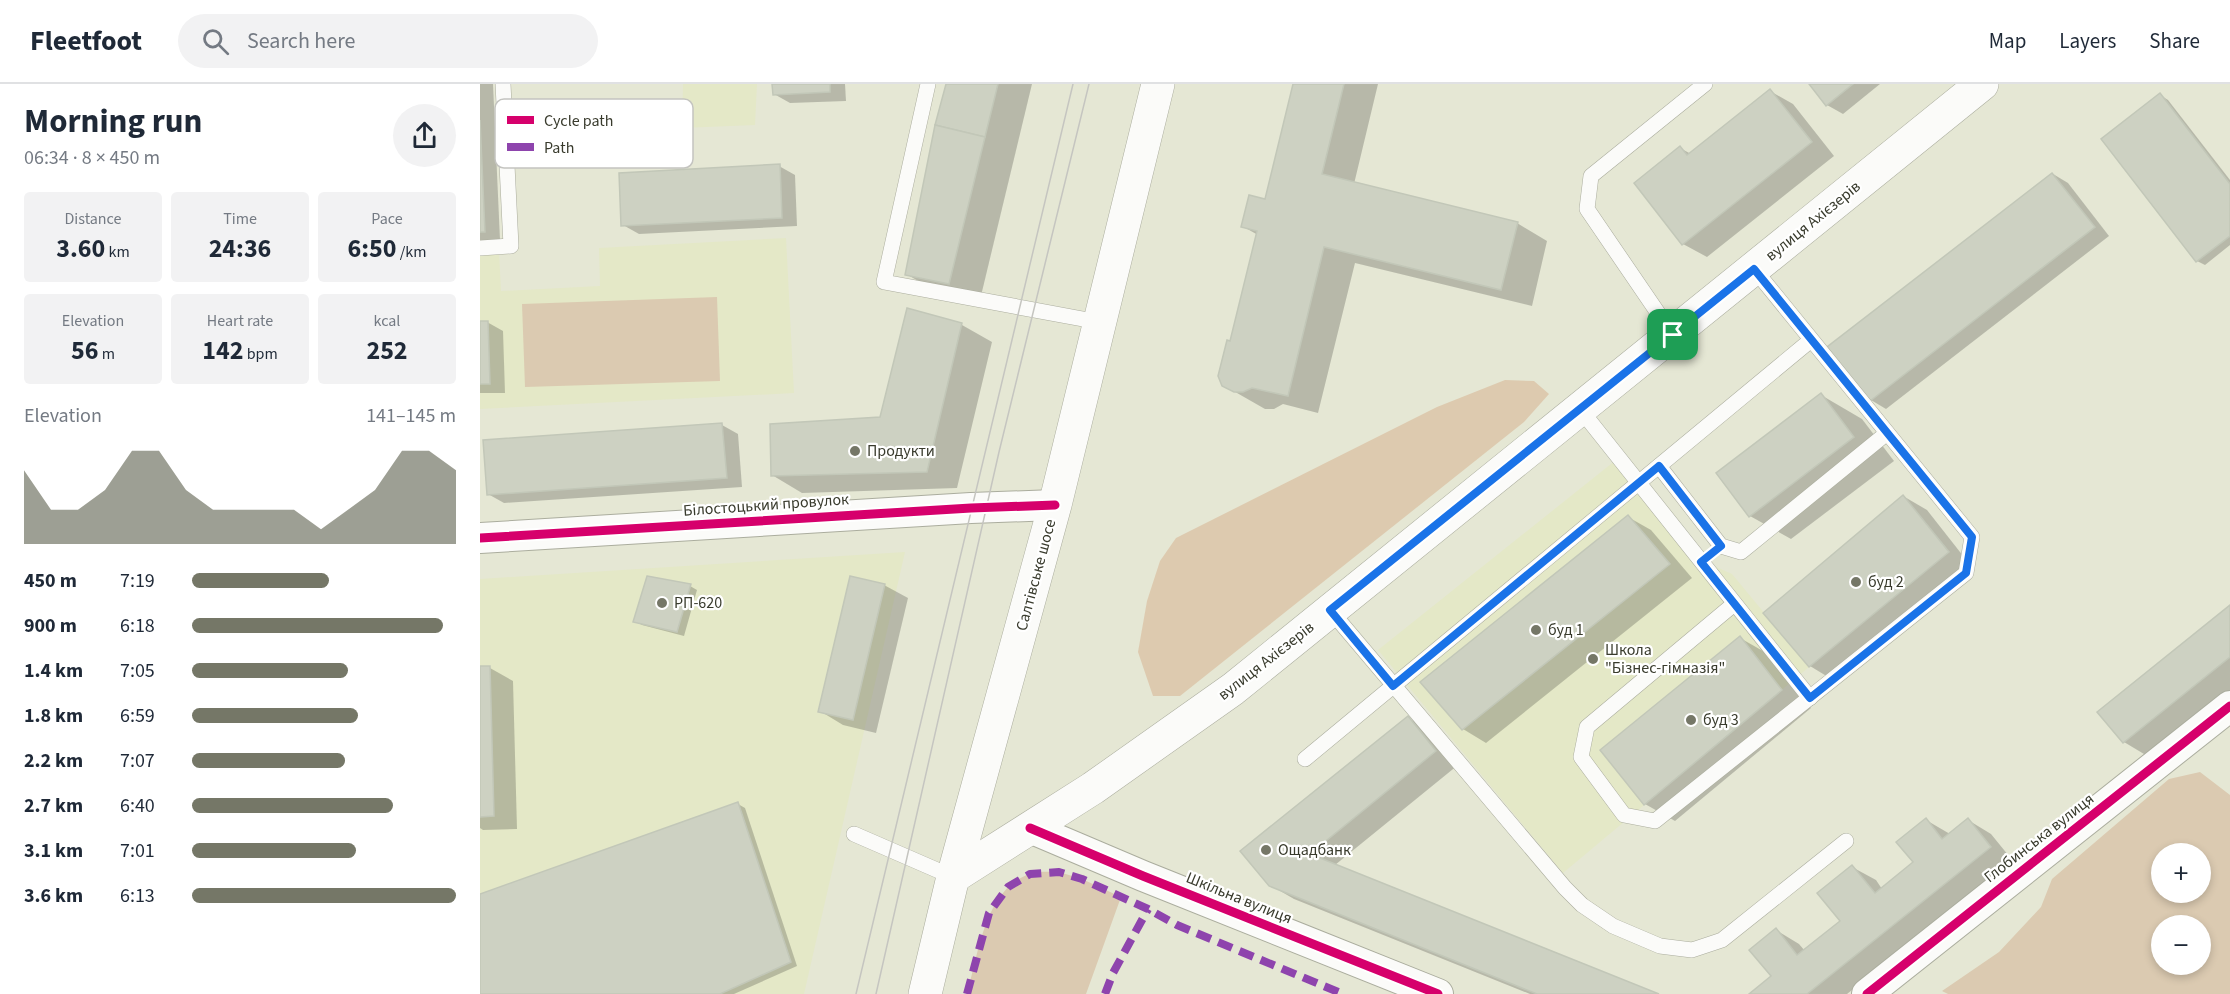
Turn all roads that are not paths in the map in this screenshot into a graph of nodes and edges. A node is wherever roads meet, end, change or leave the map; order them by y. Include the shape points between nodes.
1 (502, 84) edge
2 (928, 84) edge
3 (1158, 84) edge
4 (1705, 84) edge
5 (1982, 84) edge
6 (503, 99) edge
7 (507, 168) edge
8 (480, 248) edge
9 (1754, 269) junction
10 (1099, 322) junction
11 (1673, 335) junction
12 (1811, 340) junction
13 (1580, 409) junction
14 (1887, 433) junction
15 (1659, 466) junction
16 (1055, 505) junction
17 (480, 538) edge
18 (1721, 546) junction
19 (1701, 562) junction
20 (1734, 604) junction
21 (1330, 610) junction
22 (1393, 686) junction
23 (1810, 698) junction
24 (2230, 706) edge
25 (1305, 759) dead end
26 (1030, 828) junction
27 (854, 834) dead end
28 (1846, 841) dead end
29 (953, 877) junction
30 (925, 994) edge
31 (1438, 994) edge
32 (1868, 994) edge

1 - 6 lane
2 - 10 lane via 884,282
3 - 10 main road, Салтівське шосе
4 - 11 lane via 1591,176 1587,209
5 - 9 main road, вулиця Ахієзерів
7 - 8 lane via 511,246
9 - 11 main road, вулиця Ахієзерів
9 - 12 lane
10 - 16 main road, Салтівське шосе
11 - 13 main road, вулиця Ахієзерів
12 - 14 lane
12 - 15 lane
13 - 19 lane
13 - 21 main road, вулиця Ахієзерів
14 - 18 lane via 1741,552
14 - 23 lane via 1972,537 1966,573
15 - 18 lane
15 - 22 lane
16 - 17 street, Білостоцький провулок
16 - 29 main road, Салтівське шосе
18 - 19 lane
19 - 20 lane
20 - 23 lane
20 - 23 lane via 1587,727 1581,757 1624,815 1655,821
21 - 22 lane
21 - 26 main road, вулиця Ахієзерів via 1233,689
22 - 25 lane
22 - 28 lane via 1582,905 1612,926 1660,946 1692,950 1722,940
24 - 32 street, Глобинська вулиця
26 - 29 main road, вулиця Ахієзерів
26 - 31 street, Шкільна вулиця
27 - 29 lane
29 - 30 main road, Салтівське шосе

